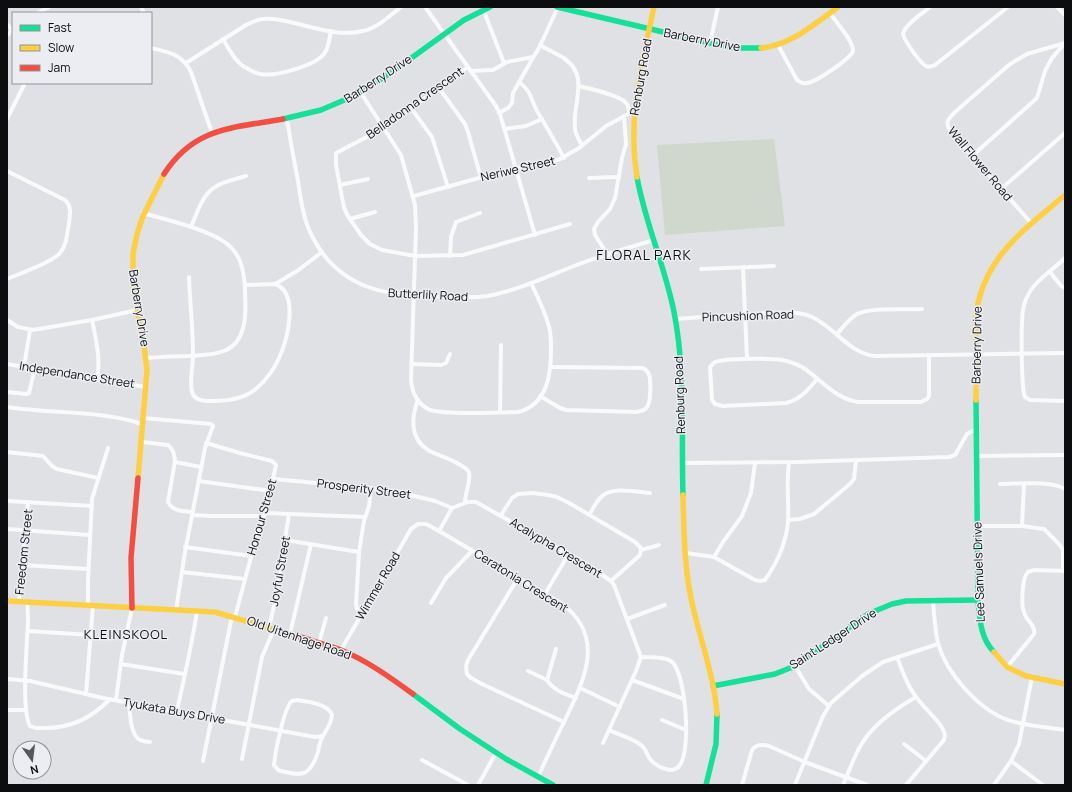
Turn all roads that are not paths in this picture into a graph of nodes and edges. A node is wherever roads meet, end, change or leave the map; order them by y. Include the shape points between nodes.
1 (49, 7) edge
2 (401, 7) edge
3 (424, 7) edge
4 (490, 7) edge
5 (558, 7) edge
6 (654, 7) edge
7 (718, 7) edge
8 (838, 7) edge
9 (930, 7) edge
10 (1008, 7) edge
11 (1057, 7) edge
12 (567, 8) edge
13 (483, 9) junction
14 (39, 12) edge
15 (830, 13) junction
16 (1065, 15) edge
17 (649, 29) junction
18 (331, 31) junction
19 (444, 34) junction
20 (223, 39) junction
21 (710, 43) junction
22 (1065, 43) edge
23 (540, 45) junction
24 (778, 45) junction
25 (152, 48) edge
26 (533, 57) junction
27 (186, 63) junction
28 (504, 63) junction
29 (469, 69) junction
30 (519, 82) junction
31 (24, 84) edge
32 (579, 86) junction
33 (439, 88) junction
34 (361, 93) junction
35 (411, 108) junction
36 (631, 112) junction
37 (500, 113) junction
38 (624, 116) junction
39 (7, 118) edge
40 (287, 118) junction
41 (542, 119) junction
42 (384, 128) junction
43 (506, 129) junction
44 (1065, 132) edge
45 (212, 133) junction
46 (582, 145) junction
47 (972, 156) junction
48 (564, 158) junction
49 (515, 168) junction
50 (7, 171) edge
51 (246, 176) dead end
52 (619, 177) junction
53 (481, 178) junction
54 (589, 178) dead end
55 (368, 179) dead end
56 (340, 185) junction
57 (448, 187) junction
58 (1001, 189) junction
59 (1065, 195) edge
60 (414, 196) junction
61 (375, 212) dead end
62 (480, 213) dead end
63 (143, 214) junction
64 (350, 219) junction
65 (570, 224) dead end
66 (1032, 224) junction
67 (191, 227) junction
68 (535, 234) junction
69 (654, 240) junction
70 (322, 252) junction
71 (608, 255) junction
72 (415, 256) junction
73 (450, 256) junction
74 (1065, 258) edge
75 (774, 266) dead end
76 (742, 267) junction
77 (701, 269) dead end
78 (1050, 272) junction
79 (189, 277) dead end
80 (7, 279) edge
81 (531, 283) junction
82 (275, 284) junction
83 (245, 285) junction
84 (1065, 288) edge
85 (414, 296) junction
86 (922, 309) dead end
87 (138, 310) junction
88 (744, 314) junction
89 (676, 319) junction
90 (7, 320) edge
91 (92, 320) junction
92 (30, 330) junction
93 (837, 334) junction
94 (501, 345) dead end
95 (1065, 353) edge
96 (450, 354) dead end
97 (193, 355) junction
98 (976, 355) junction
99 (1022, 355) junction
100 (929, 356) junction
101 (146, 358) junction
102 (747, 359) junction
103 (7, 364) edge
104 (411, 364) junction
105 (24, 367) junction
106 (551, 367) junction
107 (35, 368) junction
108 (97, 379) junction
109 (817, 379) junction
110 (146, 387) junction
111 (7, 392) edge
112 (540, 396) junction
113 (418, 400) junction
114 (1065, 401) edge
115 (7, 407) edge
116 (500, 412) junction
117 (143, 421) junction
118 (976, 429) junction
119 (142, 442) junction
120 (206, 443) junction
121 (108, 448) dead end
122 (7, 452) edge
123 (1065, 455) edge
124 (976, 456) junction
125 (856, 461) junction
126 (174, 462) junction
127 (789, 462) junction
128 (682, 463) junction
129 (755, 463) junction
130 (201, 467) junction
131 (98, 478) junction
132 (274, 479) junction
133 (198, 481) junction
134 (1000, 484) dead end
135 (1024, 484) junction
136 (371, 488) junction
137 (1065, 489) edge
138 (270, 491) junction
139 (650, 493) dead end
140 (7, 501) edge
141 (28, 502) junction
142 (465, 503) junction
143 (92, 506) junction
144 (452, 508) junction
145 (192, 514) junction
146 (264, 514) junction
147 (289, 514) junction
148 (501, 515) junction
149 (589, 515) junction
150 (365, 518) junction
151 (788, 520) junction
152 (418, 524) joint
153 (977, 526) junction
154 (1022, 526) junction
155 (7, 529) edge
156 (26, 530) junction
157 (439, 531) junction
158 (90, 535) junction
159 (285, 540) junction
160 (311, 544) junction
161 (659, 545) dead end
162 (185, 547) junction
163 (641, 550) junction
164 (472, 551) junction
165 (359, 552) junction
166 (686, 553) junction
167 (568, 554) junction
168 (251, 556) junction
169 (714, 557) junction
170 (22, 565) junction
171 (88, 569) junction
172 (1064, 571) edge
173 (182, 572) junction
174 (518, 578) junction
175 (245, 579) junction
176 (611, 581) junction
177 (545, 594) junction
178 (7, 600) edge
179 (978, 600) junction
180 (19, 601) junction
181 (933, 601) junction
182 (27, 602) junction
183 (431, 603) dead end
184 (90, 605) junction
185 (665, 605) dead end
186 (132, 608) junction
187 (176, 610) junction
188 (197, 611) junction
189 (234, 617) junction
190 (360, 617) junction
191 (326, 618) dead end
192 (627, 619) junction
193 (272, 628) junction
194 (28, 631) junction
195 (290, 634) junction
196 (91, 635) junction
197 (319, 643) junction
198 (938, 644) junction
199 (556, 649) dead end
200 (341, 650) junction
201 (641, 657) junction
202 (897, 657) junction
203 (121, 664) junction
204 (795, 666) junction
205 (1006, 667) junction
206 (528, 671) dead end
207 (184, 674) junction
208 (1032, 678) junction
209 (7, 679) edge
210 (546, 680) junction
211 (632, 680) junction
212 (26, 681) junction
213 (1065, 684) edge
214 (713, 686) junction
215 (580, 688) junction
216 (86, 694) junction
217 (916, 697) junction
218 (576, 698) junction
219 (110, 699) junction
220 (684, 699) junction
221 (116, 700) junction
222 (129, 702) junction
223 (829, 706) junction
224 (620, 707) junction
225 (7, 710) edge
226 (26, 710) junction
227 (177, 711) junction
228 (211, 718) junction
229 (662, 720) dead end
230 (564, 722) junction
231 (1023, 723) junction
232 (249, 724) junction
233 (281, 730) junction
234 (609, 730) junction
235 (686, 730) junction
236 (1065, 730) edge
237 (323, 736) junction
238 (150, 742) dead end
239 (603, 743) dead end
240 (904, 744) dead end
241 (496, 753) junction
242 (242, 759) dead end
243 (422, 760) dead end
244 (1011, 760) junction
245 (203, 761) dead end
246 (926, 761) junction
247 (805, 762) junction
248 (538, 777) junction
249 (846, 778) junction
250 (468, 785) edge
251 (478, 785) edge
252 (553, 785) edge
253 (706, 785) edge
254 (742, 785) edge
255 (795, 785) edge
256 (843, 785) edge
257 (867, 785) edge
258 (906, 785) edge
259 (994, 785) edge
260 (1043, 785) edge

1 - 14 street
2 - 18 street via 368,30
3 - 19 street
4 - 13 street, Barberry Drive
5 - 12 street, Barberry Drive
5 - 23 street
6 - 17 street, Renburg Road
7 - 21 street
8 - 15 street, Barberry Drive
9 - 10 street via 909,25 903,34 924,65 929,67 935,65
11 - 16 street
12 - 17 street, Barberry Drive
13 - 19 street, Barberry Drive
13 - 28 street
15 - 24 street, Barberry Drive via 804,32
15 - 24 street via 850,40 853,51 847,59 817,79 807,84 800,83
17 - 21 street, Barberry Drive
17 - 36 street, Renburg Road
18 - 20 street via 276,19 262,19
18 - 20 street via 328,48 310,65 262,74 237,62
19 - 29 street
19 - 34 street, Barberry Drive
20 - 27 street
21 - 24 street, Barberry Drive via 748,49
22 - 47 street via 1044,71 1037,98
22 - 47 street, Wall Flower Road via 1027,54 1010,64 948,119 947,125 951,132
23 - 26 street
23 - 32 street via 572,65 579,78
25 - 27 street via 170,52
26 - 28 street
26 - 30 street
27 - 45 street
28 - 29 street via 493,70
29 - 33 street, Belladonna Crescent
29 - 37 street
30 - 37 street via 511,105
30 - 41 street via 528,90
31 - 39 street
32 - 36 street via 624,100
32 - 46 street via 575,128
33 - 35 street, Belladonna Crescent
33 - 53 street via 465,124
34 - 40 street, Barberry Drive via 332,107
34 - 42 street
35 - 42 street, Belladonna Crescent
35 - 57 street via 432,137
36 - 38 street, Neriwe Street
36 - 69 street, Renburg Road via 636,171
37 - 43 street
38 - 46 street, Neriwe Street
38 - 52 street via 626,144
40 - 45 street, Barberry Drive
40 - 70 street, Butterlily Road via 303,212 312,236
41 - 43 street via 526,126
41 - 48 street
42 - 56 street, Belladonna Crescent via 336,153
42 - 60 street via 401,155
43 - 49 street
44 - 58 street
45 - 63 street, Barberry Drive via 190,144 173,159
46 - 48 street, Neriwe Street
47 - 58 street, Wall Flower Road
48 - 49 street, Neriwe Street
49 - 53 street, Neriwe Street
49 - 68 street
50 - 80 street via 66,200 70,207 66,241 61,253 49,261
51 - 67 street via 224,181 211,189 201,203
52 - 54 street
52 - 71 street via 612,205 594,229
53 - 57 street, Neriwe Street
55 - 56 street
56 - 64 street, Belladonna Crescent via 344,208
57 - 60 street, Neriwe Street
58 - 66 street, Wall Flower Road
59 - 66 street, Barberry Drive
60 - 72 street via 417,213
61 - 64 street
62 - 73 street via 456,222 451,237
63 - 67 street
63 - 87 street, Barberry Drive via 132,259
64 - 72 street, Belladonna Crescent via 370,244 382,250
65 - 68 street, Belladonna Crescent
66 - 98 street, Barberry Drive via 1000,254 980,291
67 - 83 street via 216,237 231,247 242,266
68 - 73 street, Belladonna Crescent via 463,256
69 - 71 street, Butterlily Road
69 - 89 street, Renburg Road
70 - 82 street via 297,272
70 - 85 street, Butterlily Road via 333,264 363,286 396,295
71 - 81 street, Butterlily Road
72 - 73 street, Belladonna Crescent
72 - 85 street
74 - 78 street
75 - 76 street
76 - 77 street
76 - 88 street
78 - 84 street
78 - 99 street via 1031,289 1024,304
79 - 97 street
81 - 85 street, Butterlily Road via 475,297
81 - 106 street via 550,332
82 - 83 street
82 - 97 street via 288,296 285,343 269,376 257,388 234,399 198,400 192,391
83 - 97 street via 244,328 235,344 212,355
85 - 104 street
86 - 93 street via 864,312 851,318
87 - 91 street
87 - 101 street, Barberry Drive
88 - 89 street, Pincushion Road
88 - 93 street, Pincushion Road via 790,313 809,316
88 - 102 street
89 - 128 street, Renburg Road via 681,385
90 - 92 street via 18,327
91 - 92 street
91 - 108 street via 99,358
92 - 105 street
93 - 100 street, Pincushion Road via 852,348 870,356
94 - 116 street
95 - 99 street, Pincushion Road
96 - 104 street via 446,363 441,365
97 - 101 street
98 - 99 street, Pincushion Road
98 - 100 street, Pincushion Road
98 - 118 street, Barberry Drive
99 - 114 street via 1025,397 1030,400
100 - 109 street via 929,396 921,402 850,401
101 - 110 street, Barberry Drive
102 - 109 street via 791,362
102 - 109 street via 718,361 710,367 712,400 715,404 723,406 792,402 802,396
103 - 105 street, Independance Street
104 - 113 street via 412,388
105 - 107 street, Independance Street
106 - 112 street via 549,378
106 - 112 street via 645,369 649,375 649,403 644,410 636,412 572,411 560,408
107 - 108 street, Independance Street
107 - 111 street via 29,393
108 - 110 street, Independance Street
110 - 117 street, Barberry Drive
112 - 116 street via 534,404 523,410
113 - 116 street via 424,407 435,412
113 - 142 street via 414,409 415,435 426,448 464,466 469,472 470,480
115 - 117 street
117 - 119 street, Barberry Drive
117 - 120 street via 212,424 213,428
118 - 124 street, Barberry Drive
118 - 125 street via 967,434 955,455 949,457
119 - 126 street via 168,445 173,451
119 - 186 street, Barberry Drive via 131,558
120 - 130 street
120 - 132 street, Honour Street via 272,461 276,465
121 - 131 street
122 - 131 street via 43,456 54,468
123 - 124 street
124 - 153 street, Lee Samuels Drive
125 - 127 street
125 - 151 street via 854,479 850,484 814,514 807,518
126 - 130 street
126 - 145 street via 168,502 174,509
127 - 129 street
127 - 151 street
128 - 129 street
128 - 166 street, Renburg Road
129 - 169 street via 751,493 742,516
130 - 133 street
131 - 143 street
132 - 136 street, Prosperity Street
132 - 138 street, Honour Street
133 - 138 street
133 - 145 street
134 - 135 street
135 - 137 street via 1046,483
135 - 154 street
136 - 144 street, Prosperity Street via 407,493
136 - 150 street
138 - 146 street, Honour Street
139 - 149 street via 607,493 600,498
140 - 141 street
141 - 143 street
141 - 156 street, Freedom Street
142 - 144 street, Acalypha Crescent
142 - 148 street, Acalypha Crescent via 478,502
143 - 158 street
144 - 157 street
145 - 146 street
145 - 162 street
146 - 147 street
146 - 168 street, Honour Street
147 - 150 street
147 - 159 street, Joyful Street
148 - 149 street via 515,496 533,493 557,497
148 - 167 street, Acalypha Crescent
149 - 163 street via 635,542
150 - 165 street
151 - 169 street via 783,546 763,581 755,580
152 - 157 street, Ceratonia Crescent via 426,524
152 - 190 street, Wimmer Road via 411,529
153 - 154 street
153 - 179 street, Lee Samuels Drive
154 - 172 street via 1041,528 1048,532 1063,550
155 - 156 street
156 - 158 street
156 - 170 street, Freedom Street
157 - 164 street, Ceratonia Crescent
158 - 171 street
159 - 160 street
159 - 193 street, Joyful Street
160 - 165 street
160 - 195 street
161 - 163 street
162 - 168 street
162 - 173 street
163 - 176 street via 637,559
164 - 174 street, Ceratonia Crescent
164 - 183 street via 446,578
165 - 190 street via 356,605
166 - 169 street
166 - 214 street, Renburg Road via 690,596
167 - 176 street, Acalypha Crescent
167 - 177 street
168 - 175 street, Honour Street
170 - 171 street
170 - 180 street, Freedom Street
171 - 184 street
172 - 205 street via 1034,570 1026,574 1023,608 1025,616 1034,628 1034,634
173 - 175 street
173 - 187 street
174 - 177 street, Ceratonia Crescent
174 - 230 street via 468,660 467,674 484,685
175 - 189 street, Honour Street
176 - 192 street, Acalypha Crescent
177 - 215 street, Ceratonia Crescent via 569,609 585,634 588,662
178 - 180 street, Old Uitenhage Road
179 - 181 street, Saint Ledger Drive
179 - 205 street, Lee Samuels Drive via 985,641
180 - 182 street, Old Uitenhage Road
181 - 198 street
181 - 204 street, Saint Ledger Drive via 906,601 868,614
182 - 184 street, Old Uitenhage Road
182 - 194 street
184 - 186 street, Old Uitenhage Road
184 - 196 street
185 - 192 street
186 - 187 street, Old Uitenhage Road
186 - 203 street
187 - 188 street, Old Uitenhage Road
188 - 189 street, Old Uitenhage Road
188 - 207 street
189 - 193 street, Old Uitenhage Road
189 - 228 street, Honour Street
190 - 200 street, Wimmer Road
191 - 197 street
192 - 201 street, Acalypha Crescent
193 - 195 street, Old Uitenhage Road
193 - 232 street, Joyful Street via 262,657
194 - 196 street
194 - 212 street
195 - 197 street, Old Uitenhage Road
196 - 216 street
197 - 200 street, Old Uitenhage Road
198 - 202 street
198 - 231 street via 953,674 977,700 1000,717
199 - 210 street
200 - 241 street, Old Uitenhage Road via 395,681 456,727
201 - 211 street
201 - 220 street via 664,659 673,663
202 - 217 street
202 - 223 street via 868,672
203 - 207 street
203 - 221 street
204 - 214 street, Saint Ledger Drive via 775,674
204 - 223 street via 809,689
205 - 208 street, Lee Samuels Drive
206 - 210 street
207 - 227 street
208 - 213 street, Lee Samuels Drive
208 - 231 street
209 - 212 street, Tyukata Buys Drive
210 - 218 street via 561,692
211 - 220 street
211 - 224 street
212 - 216 street, Tyukata Buys Drive
212 - 226 street
214 - 253 street, Renburg Road via 717,741
215 - 218 street, Ceratonia Crescent
215 - 224 street
216 - 219 street, Tyukata Buys Drive
217 - 246 street via 945,734 944,740
217 - 249 street via 896,709 872,730 861,745
218 - 230 street, Ceratonia Crescent
219 - 221 street, Tyukata Buys Drive
219 - 226 street via 88,716 72,725 62,727 31,727
220 - 235 street
221 - 222 street, Tyukata Buys Drive
222 - 227 street, Tyukata Buys Drive
222 - 238 street via 135,735
223 - 247 street
224 - 234 street
225 - 226 street
227 - 228 street, Tyukata Buys Drive
228 - 232 street, Tyukata Buys Drive
228 - 245 street, Honour Street
229 - 235 street
230 - 248 street, Ceratonia Crescent
231 - 236 street
231 - 244 street via 1019,744
232 - 233 street, Tyukata Buys Drive
232 - 242 street, Joyful Street
233 - 237 street, Tyukata Buys Drive via 315,737
233 - 237 street via 290,703 297,700 326,708 332,714
233 - 237 street via 274,765 278,770 296,774 302,774 310,769
234 - 235 street via 641,745 652,761 670,770 678,768 682,761
234 - 239 street
240 - 246 street
241 - 248 street, Old Uitenhage Road
241 - 251 street
243 - 250 street
244 - 259 street
244 - 260 street
246 - 258 street
247 - 249 street
247 - 254 street via 769,746 758,745 752,750
247 - 255 street
248 - 252 street, Old Uitenhage Road
249 - 256 street
249 - 257 street

